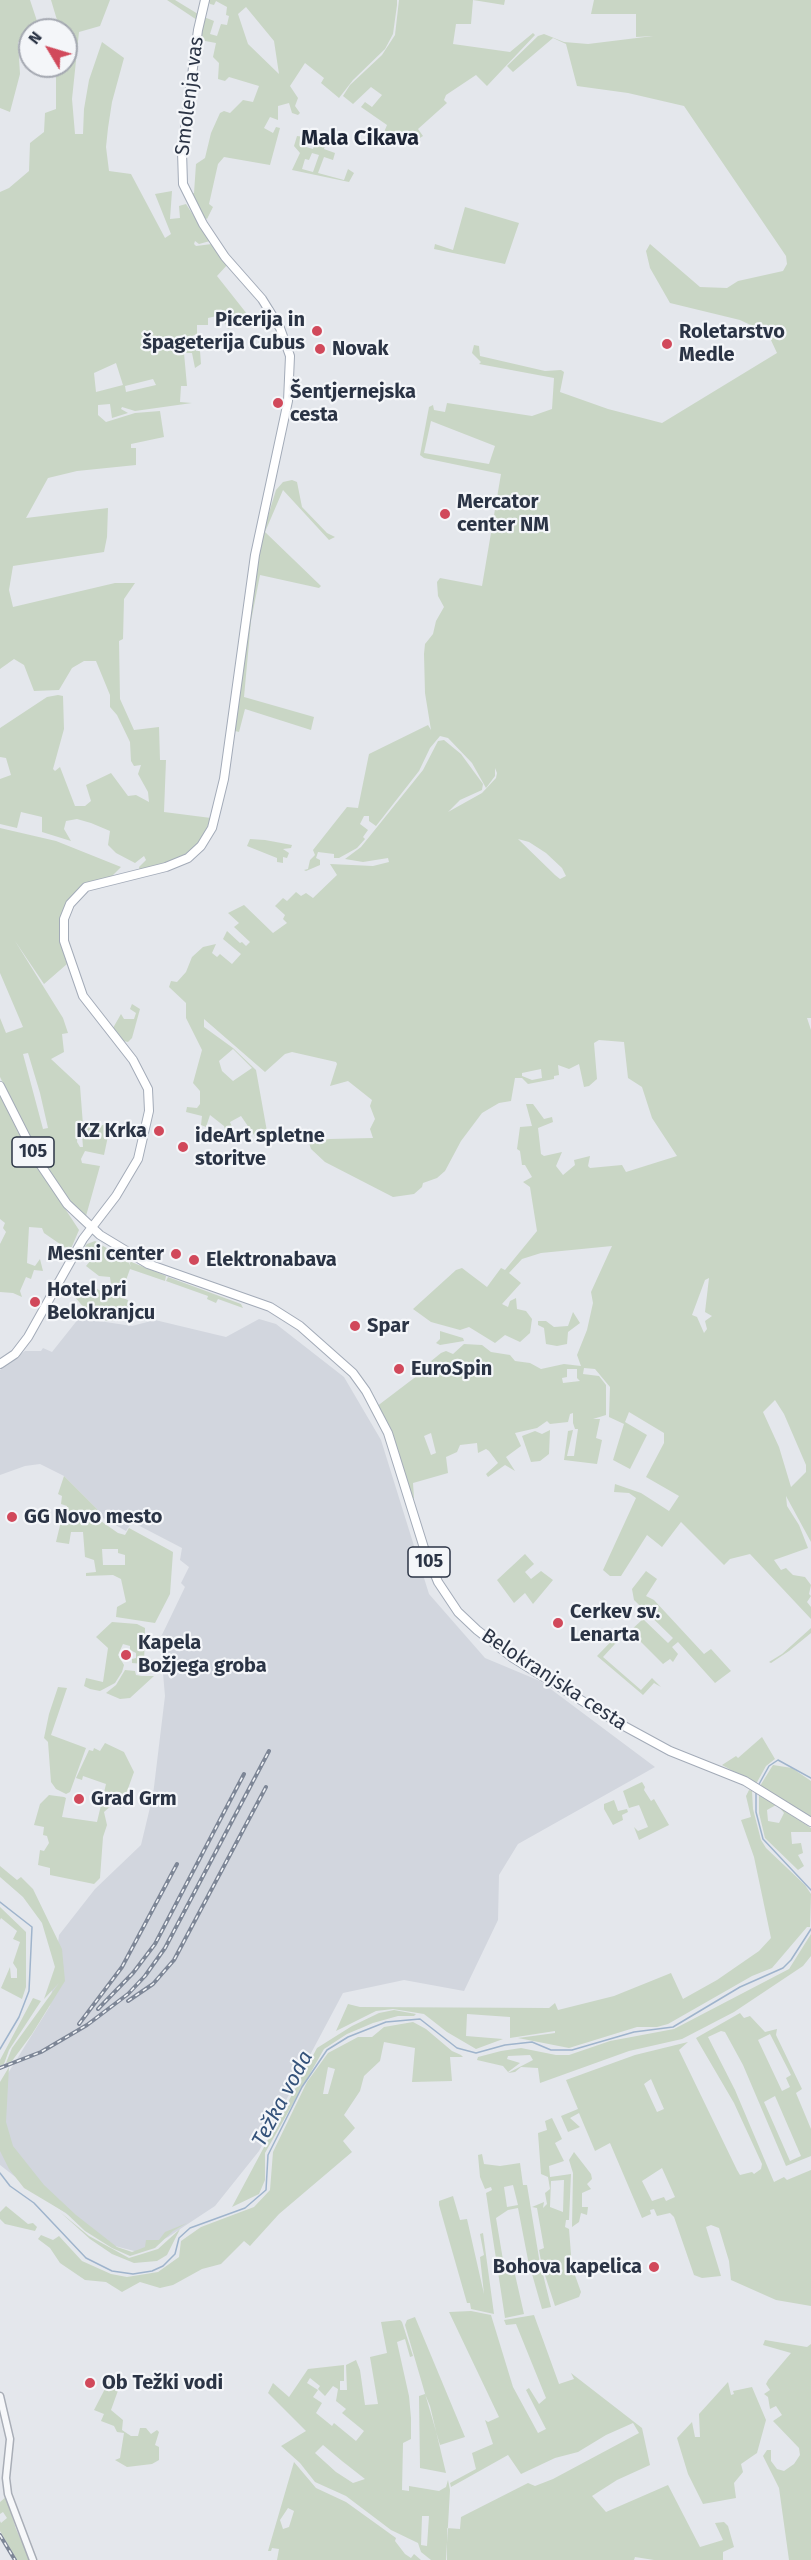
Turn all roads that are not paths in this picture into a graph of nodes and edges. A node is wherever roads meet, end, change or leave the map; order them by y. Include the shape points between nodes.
1 (205, 0) edge
2 (0, 1086) edge
3 (91, 1228) junction
4 (0, 1364) edge
5 (811, 1822) edge
6 (0, 2396) edge
7 (33, 2560) edge

1 - 3 main road, Smolenja vas via 182,151 183,184 203,224 225,257 262,299 288,348 290,391 251,578 238,691 217,811 204,842 188,858 166,867 86,887 70,904 64,919 64,941 83,996 138,1068 150,1100 138,1159 121,1190
2 - 3 main road, 105 via 38,1161 67,1204
3 - 4 main road via 28,1337 15,1354
3 - 5 main road, Belokranjska cesta / 105 via 148,1264 270,1307 322,1343 361,1382 382,1420 438,1582 458,1612 477,1630 513,1658 613,1720 670,1751 745,1781
6 - 7 street via 10,2439 8,2494

